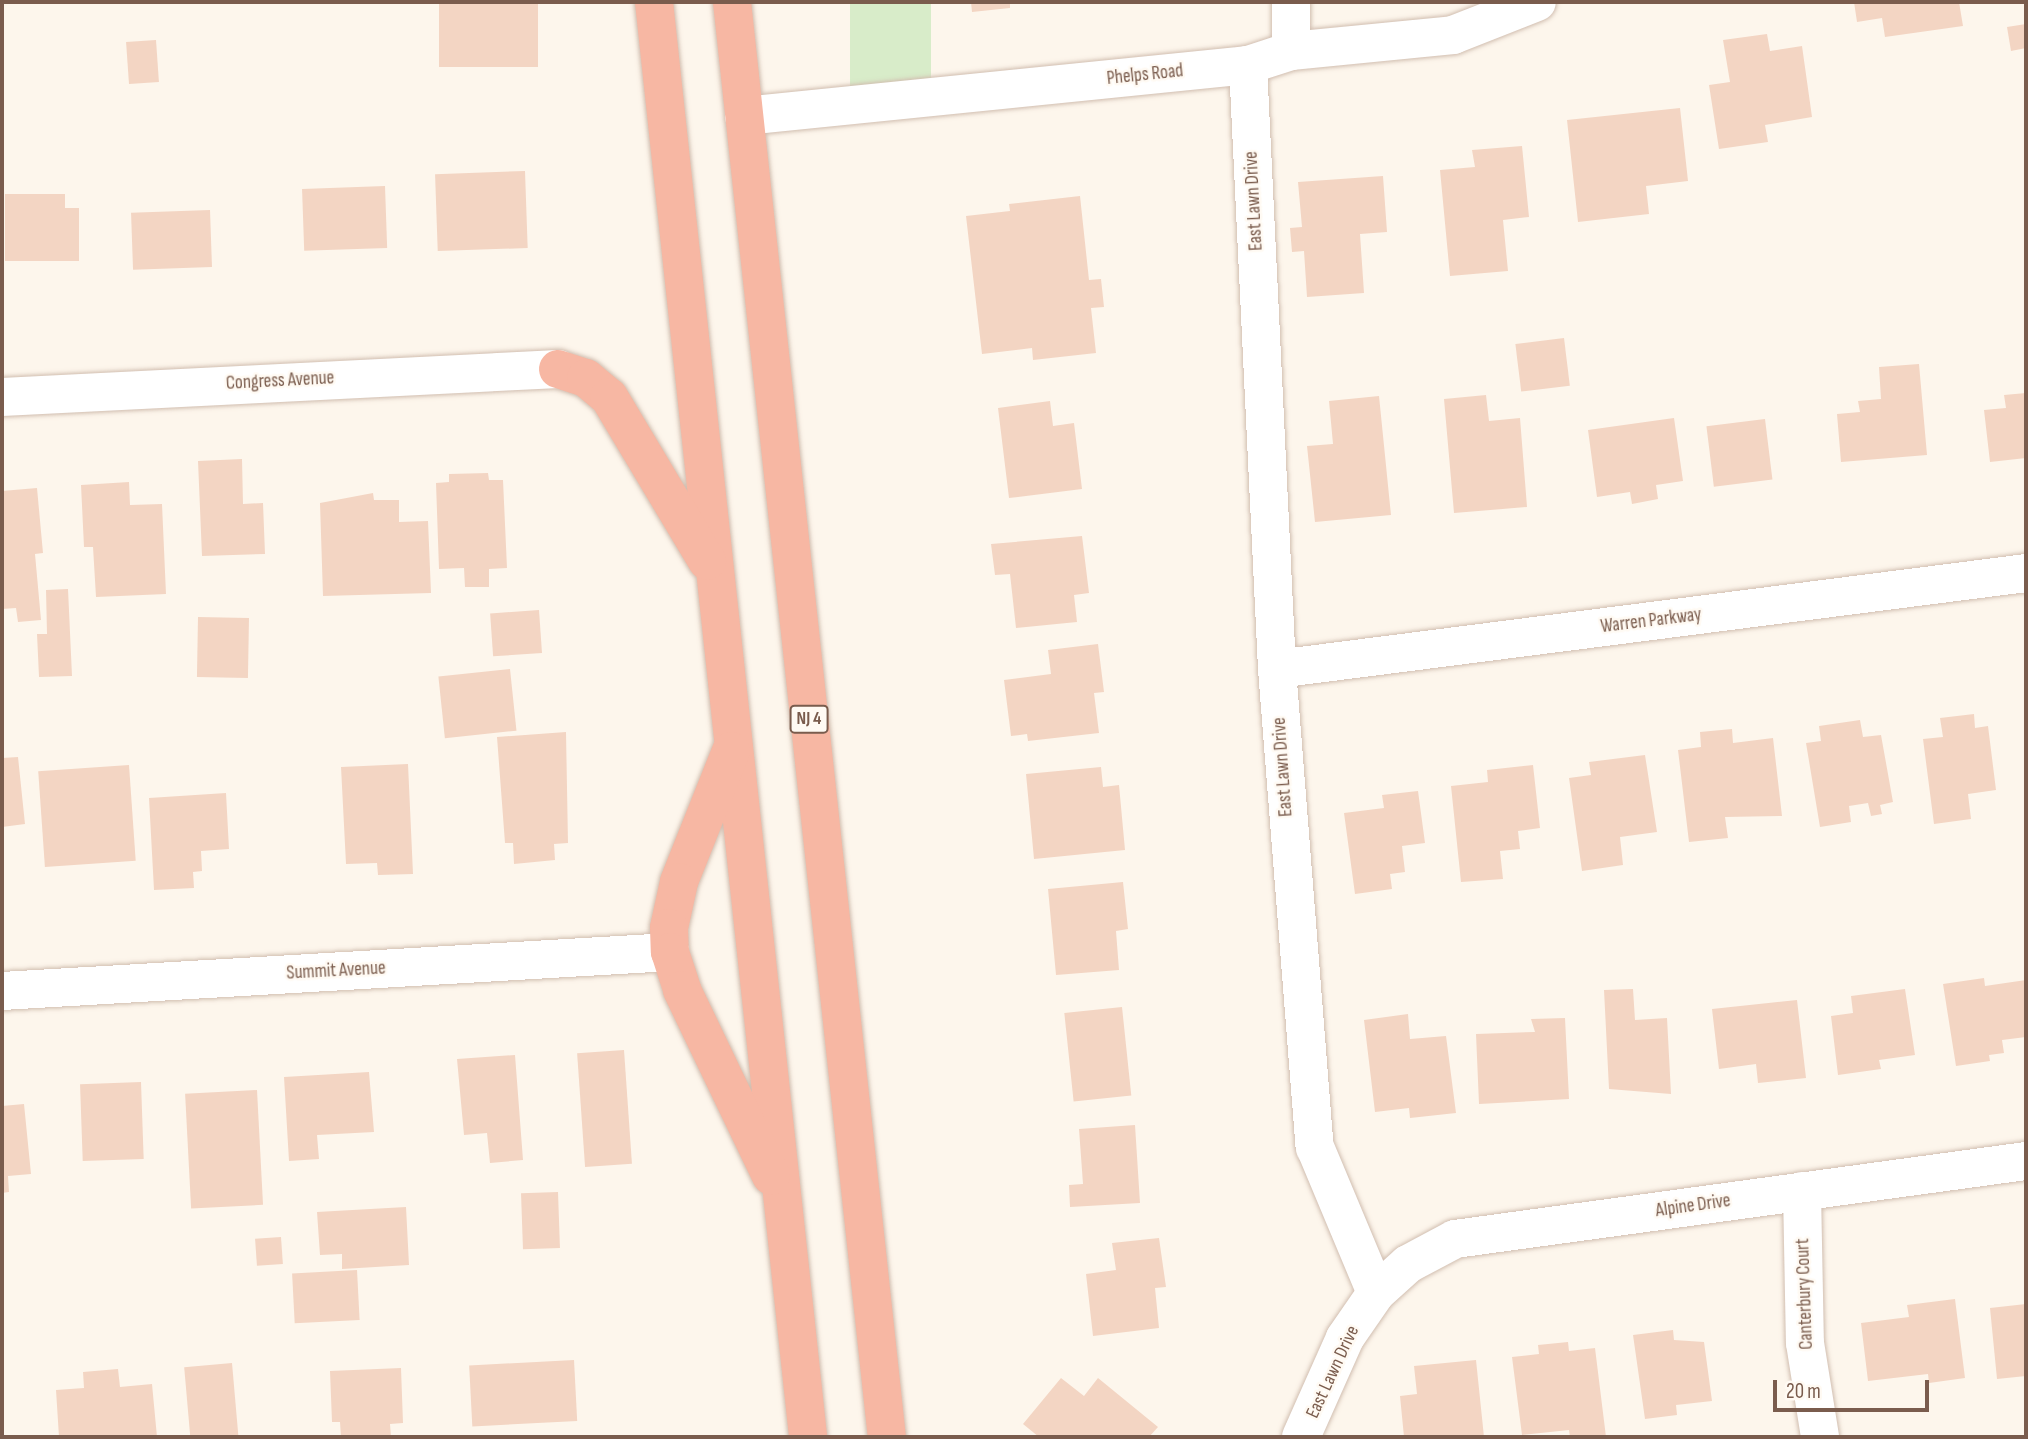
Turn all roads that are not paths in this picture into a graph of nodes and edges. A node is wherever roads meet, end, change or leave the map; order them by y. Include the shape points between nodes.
1 (732, 2) edge
2 (1291, 2) edge
3 (1537, 2) edge
4 (654, 3) edge
5 (1291, 51) junction
6 (1248, 65) junction
7 (744, 116) junction
8 (558, 369) joint
9 (2, 397) edge
10 (714, 572) junction
11 (2026, 573) edge
12 (1277, 669) junction
13 (733, 746) junction
14 (670, 952) junction
15 (2, 990) edge
16 (2026, 1161) edge
17 (1802, 1191) junction
18 (783, 1202) junction
19 (1376, 1293) junction
20 (808, 1437) edge
21 (887, 1437) edge
22 (1301, 1437) edge
23 (1820, 1437) edge

1 - 7 highway, NJ 4
2 - 5 street
3 - 5 street, Phelps Road via 1452,35
4 - 10 highway
5 - 6 street, Phelps Road
6 - 7 street, Phelps Road
6 - 12 street, East Lawn Drive
7 - 21 highway, NJ 4
8 - 9 street, Congress Avenue
8 - 10 highway via 586,378 615,405
10 - 13 highway
11 - 12 street, Warren Parkway
12 - 19 street, East Lawn Drive via 1315,1147
13 - 14 highway via 679,883 669,928
13 - 18 highway
14 - 15 street, Summit Avenue
14 - 18 highway via 682,990
16 - 17 street, Alpine Drive
17 - 19 street, Alpine Drive via 1455,1239 1408,1265
17 - 23 street, Canterbury Court via 1805,1343
18 - 20 highway
19 - 22 street, East Lawn Drive via 1345,1338

